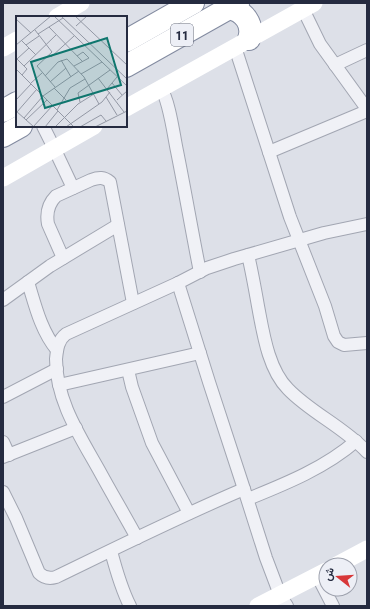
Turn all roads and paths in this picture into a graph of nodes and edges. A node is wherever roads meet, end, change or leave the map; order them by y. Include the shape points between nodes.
1 (81, 3) edge
2 (193, 3) edge
3 (234, 5) edge
4 (309, 6) edge
5 (59, 16) edge
6 (127, 40) edge
7 (16, 41) edge
8 (242, 43) junction
9 (3, 48) edge
10 (367, 50) edge
11 (127, 65) edge
12 (335, 65) junction
13 (160, 89) junction
14 (16, 104) edge
15 (127, 107) edge
16 (367, 110) edge
17 (3, 111) edge
18 (19, 127) edge
19 (44, 127) edge
20 (92, 127) edge
21 (3, 136) edge
22 (54, 148) junction
23 (269, 152) junction
24 (3, 178) edge
25 (73, 188) junction
26 (367, 224) edge
27 (118, 225) junction
28 (299, 240) junction
29 (248, 255) junction
30 (62, 258) junction
31 (200, 272) junction
32 (28, 282) junction
33 (178, 283) junction
34 (3, 300) edge
35 (133, 303) junction
36 (367, 344) edge
37 (57, 350) junction
38 (200, 353) junction
39 (57, 369) junction
40 (128, 370) junction
41 (59, 385) junction
42 (3, 397) edge
43 (76, 428) junction
44 (356, 441) junction
45 (3, 442) edge
46 (367, 452) edge
47 (6, 456) edge
48 (3, 492) edge
49 (246, 494) junction
50 (189, 513) junction
51 (137, 538) junction
52 (367, 549) edge
53 (111, 551) junction
54 (352, 557) edge
55 (318, 576) edge
56 (283, 600) edge
57 (130, 606) edge
58 (258, 606) edge

1 - 5 main road
2 - 6 highway, 11
3 - 8 highway via 247,19 251,29 251,35
3 - 11 highway, 11
4 - 8 main road
4 - 12 street via 320,44
7 - 9 main road
8 - 13 main road
8 - 23 street
10 - 12 street
12 - 16 street
13 - 15 main road
13 - 31 street via 167,101
14 - 17 highway
16 - 23 street
18 - 21 highway
19 - 22 street
20 - 22 main road
22 - 24 main road
22 - 25 street
23 - 28 street
25 - 27 street via 96,178 110,182
25 - 30 street via 56,196 47,212 48,224
26 - 28 street
27 - 30 street
27 - 35 street
28 - 29 street
28 - 36 street via 336,339 344,345
29 - 31 street
29 - 44 street via 264,337 281,381 301,400
30 - 32 street
31 - 33 street
32 - 34 street
32 - 37 street via 40,321
33 - 35 street
33 - 38 street
35 - 37 street via 66,334
37 - 39 street
38 - 40 street
38 - 49 street
39 - 41 street
39 - 42 street
40 - 41 street
40 - 50 street via 152,443
41 - 43 street
43 - 47 street
43 - 51 street
44 - 46 street
44 - 49 street via 295,480
45 - 47 street
48 - 53 street via 38,570 46,577 56,577
49 - 50 street
49 - 56 street via 266,558
50 - 51 street
51 - 53 street
52 - 54 main road
53 - 57 street via 115,569
55 - 56 main road
56 - 58 main road

